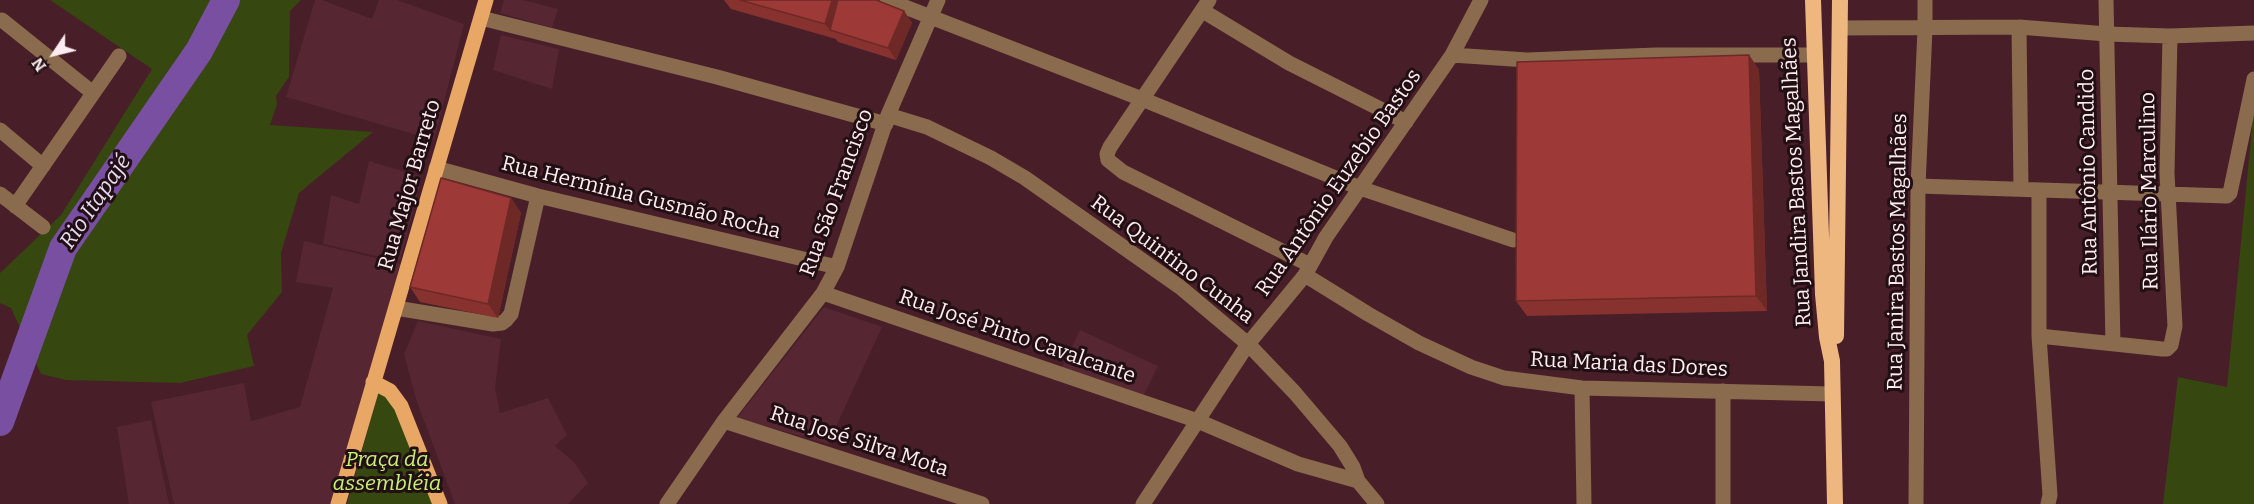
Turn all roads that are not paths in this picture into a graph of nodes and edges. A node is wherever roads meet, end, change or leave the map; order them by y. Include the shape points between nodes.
1 (486, 0) edge
2 (887, 0) edge
3 (938, 0) edge
4 (1481, 0) edge
5 (1813, 0) edge
6 (1840, 0) edge
7 (1925, 0) edge
8 (2106, 0) edge
9 (1206, 5) edge
10 (931, 16) junction
11 (481, 18) junction
12 (2, 20) dead end
13 (2019, 27) junction
14 (1840, 28) junction
15 (1925, 29) junction
16 (2254, 33) edge
17 (2107, 34) junction
18 (2170, 36) junction
19 (1452, 55) junction
20 (1814, 55) junction
21 (119, 56) dead end
22 (2254, 79) edge
23 (93, 93) junction
24 (1142, 99) junction
25 (887, 119) junction
26 (1406, 122) junction
27 (0, 130) edge
28 (43, 166) junction
29 (436, 168) junction
30 (1918, 186) junction
31 (1360, 188) junction
32 (2021, 189) junction
33 (2039, 190) junction
34 (2110, 191) junction
35 (2169, 193) junction
36 (0, 194) edge
37 (538, 196) junction
38 (15, 206) junction
39 (43, 227) dead end
40 (1513, 240) dead end
41 (837, 267) junction
42 (1307, 270) junction
43 (823, 293) junction
44 (396, 308) junction
45 (2038, 336) junction
46 (1248, 344) junction
47 (2113, 344) junction
48 (1832, 361) junction
49 (373, 382) junction
50 (1582, 388) junction
51 (1723, 391) junction
52 (1832, 394) junction
53 (724, 420) junction
54 (1198, 421) junction
55 (1358, 481) junction
56 (338, 504) edge
57 (440, 504) edge
58 (668, 504) edge
59 (982, 504) edge
60 (1143, 504) edge
61 (1377, 504) edge
62 (1584, 504) edge
63 (1723, 504) edge
64 (1835, 504) edge
65 (1916, 504) edge
66 (2048, 504) edge

1 - 11 main road, Rua Major Barreto
2 - 10 street
3 - 10 street, Rua São Francisco
4 - 19 street, Rua Antônio Euzebio Bastos
5 - 20 highway, Rua Jandira Bastos Magalhães
6 - 14 highway, Rua Jandira Bastos Magalhães
7 - 15 street, Rua Janira Bastos Magalhães
8 - 17 street, Rua Antônio Candido
9 - 24 street
9 - 26 street via 1289,63
10 - 24 street
10 - 25 street, Rua São Francisco
11 - 25 street, Rua Quintino Cunha
11 - 29 main road, Rua Major Barreto
12 - 23 street
13 - 15 street
13 - 17 street
13 - 32 street
14 - 15 street
14 - 48 highway, Rua Jandira Bastos Magalhães via 1836,338
15 - 30 street, Rua Janira Bastos Magalhães
16 - 18 street
17 - 18 street
17 - 34 street, Rua Antônio Candido
18 - 35 street, Rua Ilário Marculino
19 - 20 street via 1527,60
19 - 26 street, Rua Antônio Euzebio Bastos
20 - 48 highway, Rua Jandira Bastos Magalhães via 1823,294
21 - 23 street
22 - 35 street via 2230,193 2223,197
23 - 28 street
24 - 31 street
24 - 42 street, Rua Maria das Dores via 1110,147 1108,160 1123,172
25 - 41 street, Rua São Francisco
25 - 46 street, Rua Quintino Cunha via 927,127 1025,178 1179,287
26 - 31 street, Rua Antônio Euzebio Bastos
27 - 28 street
28 - 38 street
29 - 37 street, Rua Hermínia Gusmão Rocha
29 - 44 main road, Rua Major Barreto
30 - 32 street
30 - 65 street, Rua Janira Bastos Magalhães
31 - 40 street
31 - 42 street, Rua Antônio Euzebio Bastos
32 - 33 street
33 - 34 street
33 - 45 street
34 - 35 street
34 - 47 street, Rua Antônio Candido
35 - 47 street, Rua Ilário Marculino via 2175,326 2171,345 2162,349
36 - 38 street
37 - 41 street, Rua Hermínia Gusmão Rocha
37 - 44 street via 511,314 506,320 493,324
38 - 39 street
41 - 43 street, Rua São Francisco
42 - 46 street, Rua Antônio Euzebio Bastos
42 - 50 street, Rua Maria das Dores via 1388,326 1471,367 1504,378
43 - 53 street, Rua São Francisco
43 - 54 street, Rua José Pinto Cavalcante
44 - 49 main road, Rua Major Barreto
45 - 47 street
45 - 66 street
46 - 54 street, Rua Antônio Euzebio Bastos
46 - 55 street, Rua Quintino Cunha via 1333,438
48 - 52 highway, Rua Jandira Bastos Magalhães
49 - 56 main road, Rua Major Barreto
49 - 57 main road via 390,391 401,406
50 - 51 street, Rua Maria das Dores
50 - 62 street
51 - 52 street, Rua Maria das Dores
51 - 63 street
52 - 64 highway, Rua Jandira Bastos Magalhães
53 - 58 street, Rua São Francisco
53 - 59 street, Rua José Silva Mota
54 - 55 street, Rua José Pinto Cavalcante via 1298,464
54 - 60 street, Rua Antônio Euzebio Bastos
55 - 61 street, Rua Quintino Cunha

